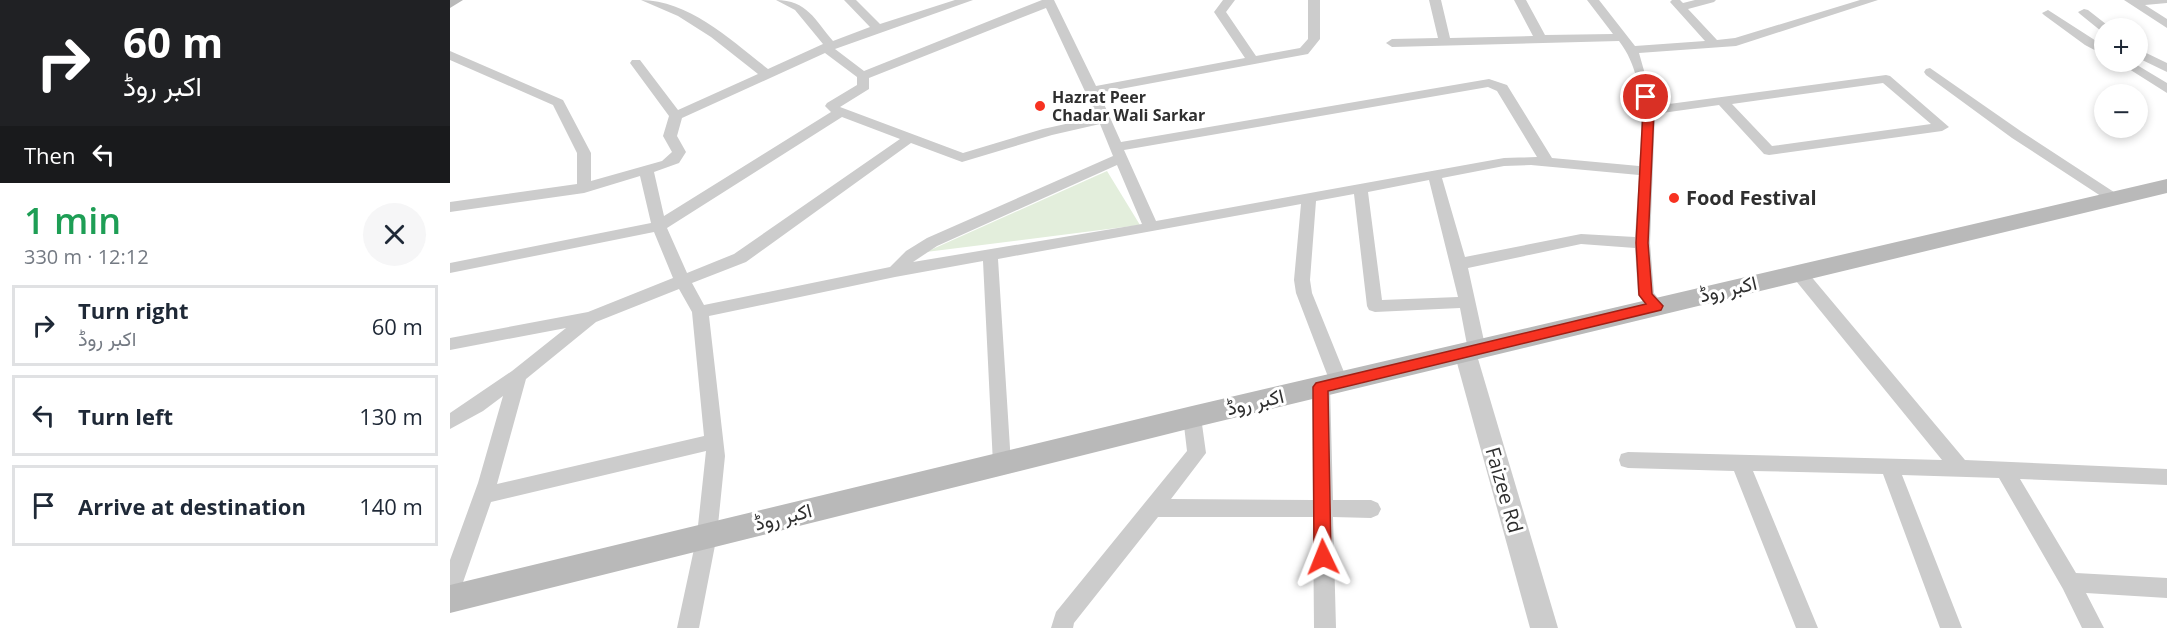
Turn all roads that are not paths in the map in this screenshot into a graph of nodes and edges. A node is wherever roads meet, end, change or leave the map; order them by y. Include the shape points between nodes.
1 (455, 0) edge
2 (647, 0) edge
3 (782, 0) edge
4 (850, 0) edge
5 (968, 0) edge
6 (1229, 0) edge
7 (1314, 0) edge
8 (1436, 0) edge
9 (1520, 0) edge
10 (1593, 0) edge
11 (1710, 0) edge
12 (2167, 0) edge
13 (1049, 1) edge
14 (1865, 1) edge
15 (2131, 1) edge
16 (450, 3) edge
17 (1677, 4) edge
18 (2085, 12) dead end
19 (2048, 13) dead end
20 (2094, 19) edge
21 (2167, 24) edge
22 (876, 27) junction
23 (1622, 37) junction
24 (1540, 39) junction
25 (1445, 42) junction
26 (1392, 43) dead end
27 (1714, 44) junction
28 (827, 46) junction
29 (2094, 46) edge
30 (1632, 50) junction
31 (450, 55) edge
32 (2148, 58) edge
33 (1253, 61) junction
34 (636, 63) dead end
35 (2167, 68) edge
36 (1930, 72) dead end
37 (2140, 72) edge
38 (766, 74) junction
39 (863, 76) junction
40 (2167, 89) edge
41 (1092, 91) junction
42 (1723, 102) junction
43 (1649, 111) junction
44 (839, 113) junction
45 (676, 116) junction
46 (1105, 119) junction
47 (910, 138) junction
48 (1119, 152) junction
49 (1548, 164) junction
50 (646, 170) junction
51 (1646, 171) junction
52 (1434, 174) junction
53 (2167, 186) edge
54 (584, 188) junction
55 (1360, 188) junction
56 (1309, 198) junction
57 (2115, 199) junction
58 (450, 207) edge
59 (659, 226) junction
60 (1151, 227) junction
61 (1642, 243) junction
62 (990, 255) junction
63 (1460, 264) junction
64 (450, 267) edge
65 (895, 271) junction
66 (1798, 272) junction
67 (682, 280) junction
68 (1467, 302) junction
69 (1656, 306) junction
70 (700, 312) junction
71 (590, 318) junction
72 (450, 344) edge
73 (1471, 351) junction
74 (518, 376) junction
75 (1330, 385) junction
76 (1192, 417) junction
77 (450, 422) edge
78 (714, 441) junction
79 (1628, 460) dead end
80 (1740, 462) junction
81 (1002, 464) junction
82 (1889, 466) junction
83 (1960, 468) junction
84 (2005, 470) junction
85 (2167, 477) edge
86 (482, 496) junction
87 (1153, 508) junction
88 (1371, 509) dead end
89 (1321, 510) junction
90 (707, 535) junction
91 (2070, 582) junction
92 (450, 588) edge
93 (2167, 588) edge
94 (450, 599) edge
95 (688, 628) edge
96 (1062, 628) edge
97 (1325, 628) edge
98 (1544, 628) edge
99 (1807, 628) edge
100 (1951, 628) edge
101 (2093, 628) edge

1 - 16 main road
2 - 38 street via 700,24
3 - 28 street via 799,8
4 - 22 street
5 - 22 street
6 - 33 street via 1220,12
7 - 33 street via 1314,39 1307,49
8 - 25 street
9 - 24 street
10 - 23 street
11 - 17 street
12 - 15 street
13 - 39 street
13 - 41 street
14 - 27 street via 1736,42
15 - 21 street
17 - 27 street
18 - 20 street
19 - 29 street
22 - 28 street
23 - 24 street
23 - 30 street
24 - 25 street
25 - 26 street
27 - 30 street
28 - 38 street
28 - 39 street
30 - 43 street
31 - 54 street via 558,102 584,153
32 - 35 street
33 - 41 street
34 - 45 street
36 - 57 street
37 - 40 street
38 - 45 street
39 - 44 street via 864,86 832,106
41 - 46 street
42 - 42 street via 1886,79 1942,127 1769,151
42 - 43 street
43 - 51 street
44 - 47 street
44 - 59 street
45 - 50 street via 670,136 678,156
46 - 47 street via 962,158
46 - 48 street
47 - 67 street via 744,255
48 - 49 street via 1489,83 1502,88
48 - 60 street
48 - 65 street via 932,242
49 - 51 street
49 - 52 street via 1504,162
50 - 54 street
50 - 59 street
51 - 61 street
52 - 55 street
52 - 63 street
53 - 57 main road, اکبر روڈ
54 - 58 street
55 - 56 street
55 - 68 street via 1375,306
56 - 60 street
56 - 75 street via 1302,280
57 - 66 main road, اکبر روڈ
59 - 64 street
59 - 67 street
60 - 62 street
61 - 63 street via 1581,239
61 - 69 street via 1646,295
62 - 65 street
62 - 81 street
63 - 68 street
65 - 70 street
66 - 69 main road, اکبر روڈ
66 - 83 street
67 - 70 street
67 - 71 street
68 - 73 street
69 - 73 main road, اکبر روڈ
70 - 78 street
71 - 72 street
71 - 74 street
73 - 75 main road, اکبر روڈ
73 - 98 street, Faizee Rd
74 - 77 street
74 - 86 street
75 - 76 main road, اکبر روڈ
75 - 89 street
76 - 81 main road, اکبر روڈ
76 - 87 street via 1197,453
78 - 86 street
78 - 90 street via 716,456
79 - 80 street
80 - 82 street
80 - 99 street
81 - 90 main road, اکبر روڈ
82 - 83 street
82 - 100 street
83 - 84 street
84 - 85 street
84 - 91 street
86 - 92 street
87 - 89 street
87 - 96 street via 1064,619
88 - 89 street
89 - 97 street
90 - 94 main road, اکبر روڈ
90 - 95 street
91 - 93 street
91 - 101 street

